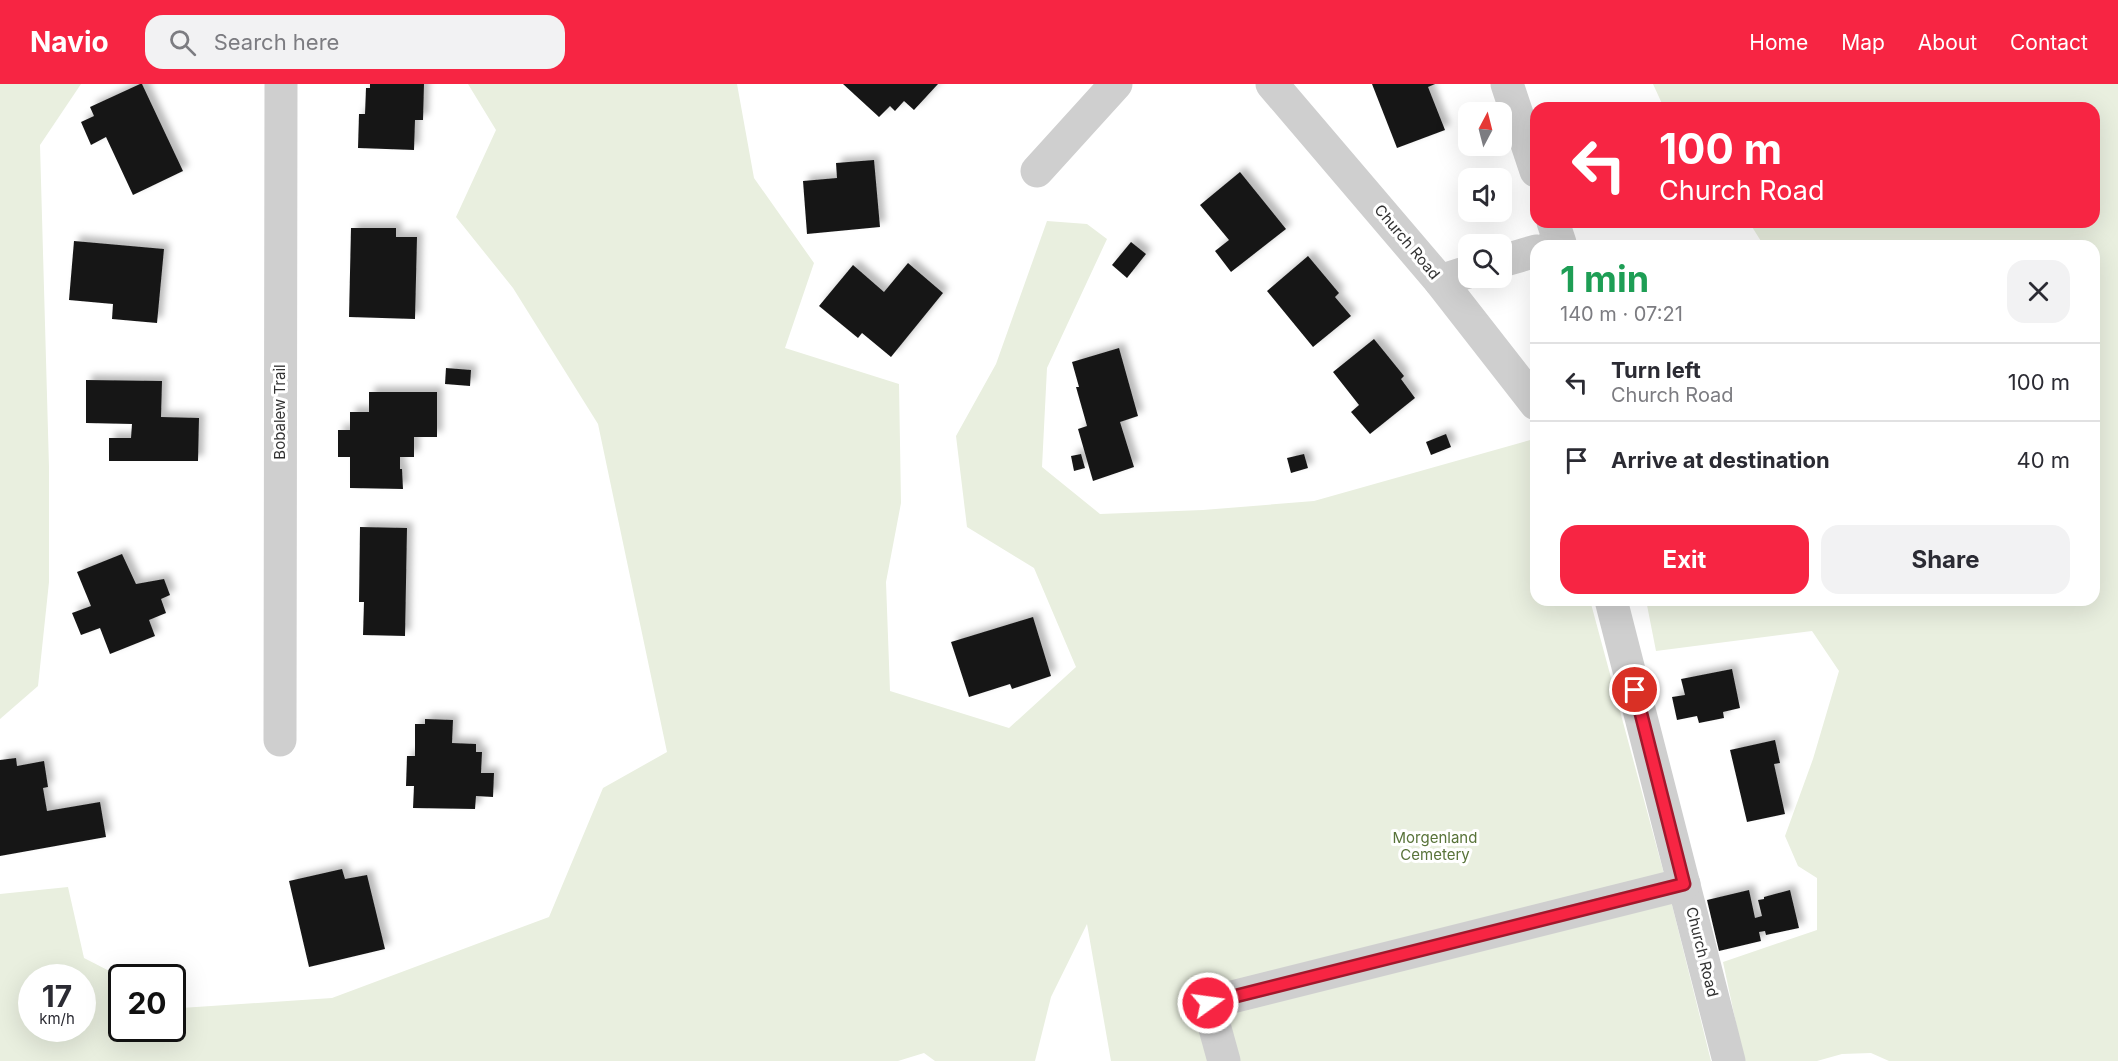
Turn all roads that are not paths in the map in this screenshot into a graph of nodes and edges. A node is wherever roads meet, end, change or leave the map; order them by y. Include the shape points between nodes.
1 (281, 84) edge
2 (1116, 84) edge
3 (1272, 84) edge
4 (1507, 84) edge
5 (1530, 153) edge
6 (1037, 171) dead end
7 (1530, 249) edge
8 (1512, 257) edge
9 (1454, 276) edge
10 (1530, 395) edge
11 (1613, 606) edge
12 (280, 740) dead end
13 (1684, 884) junction
14 (1224, 1061) edge
15 (1729, 1061) edge

1 - 12 street, Bobalew Trail
2 - 6 street
3 - 9 street, Church Road
4 - 5 street
7 - 8 street
9 - 10 street, Church Road
11 - 13 street, Church Road
13 - 14 street via 1208,1003
13 - 15 street, Church Road

